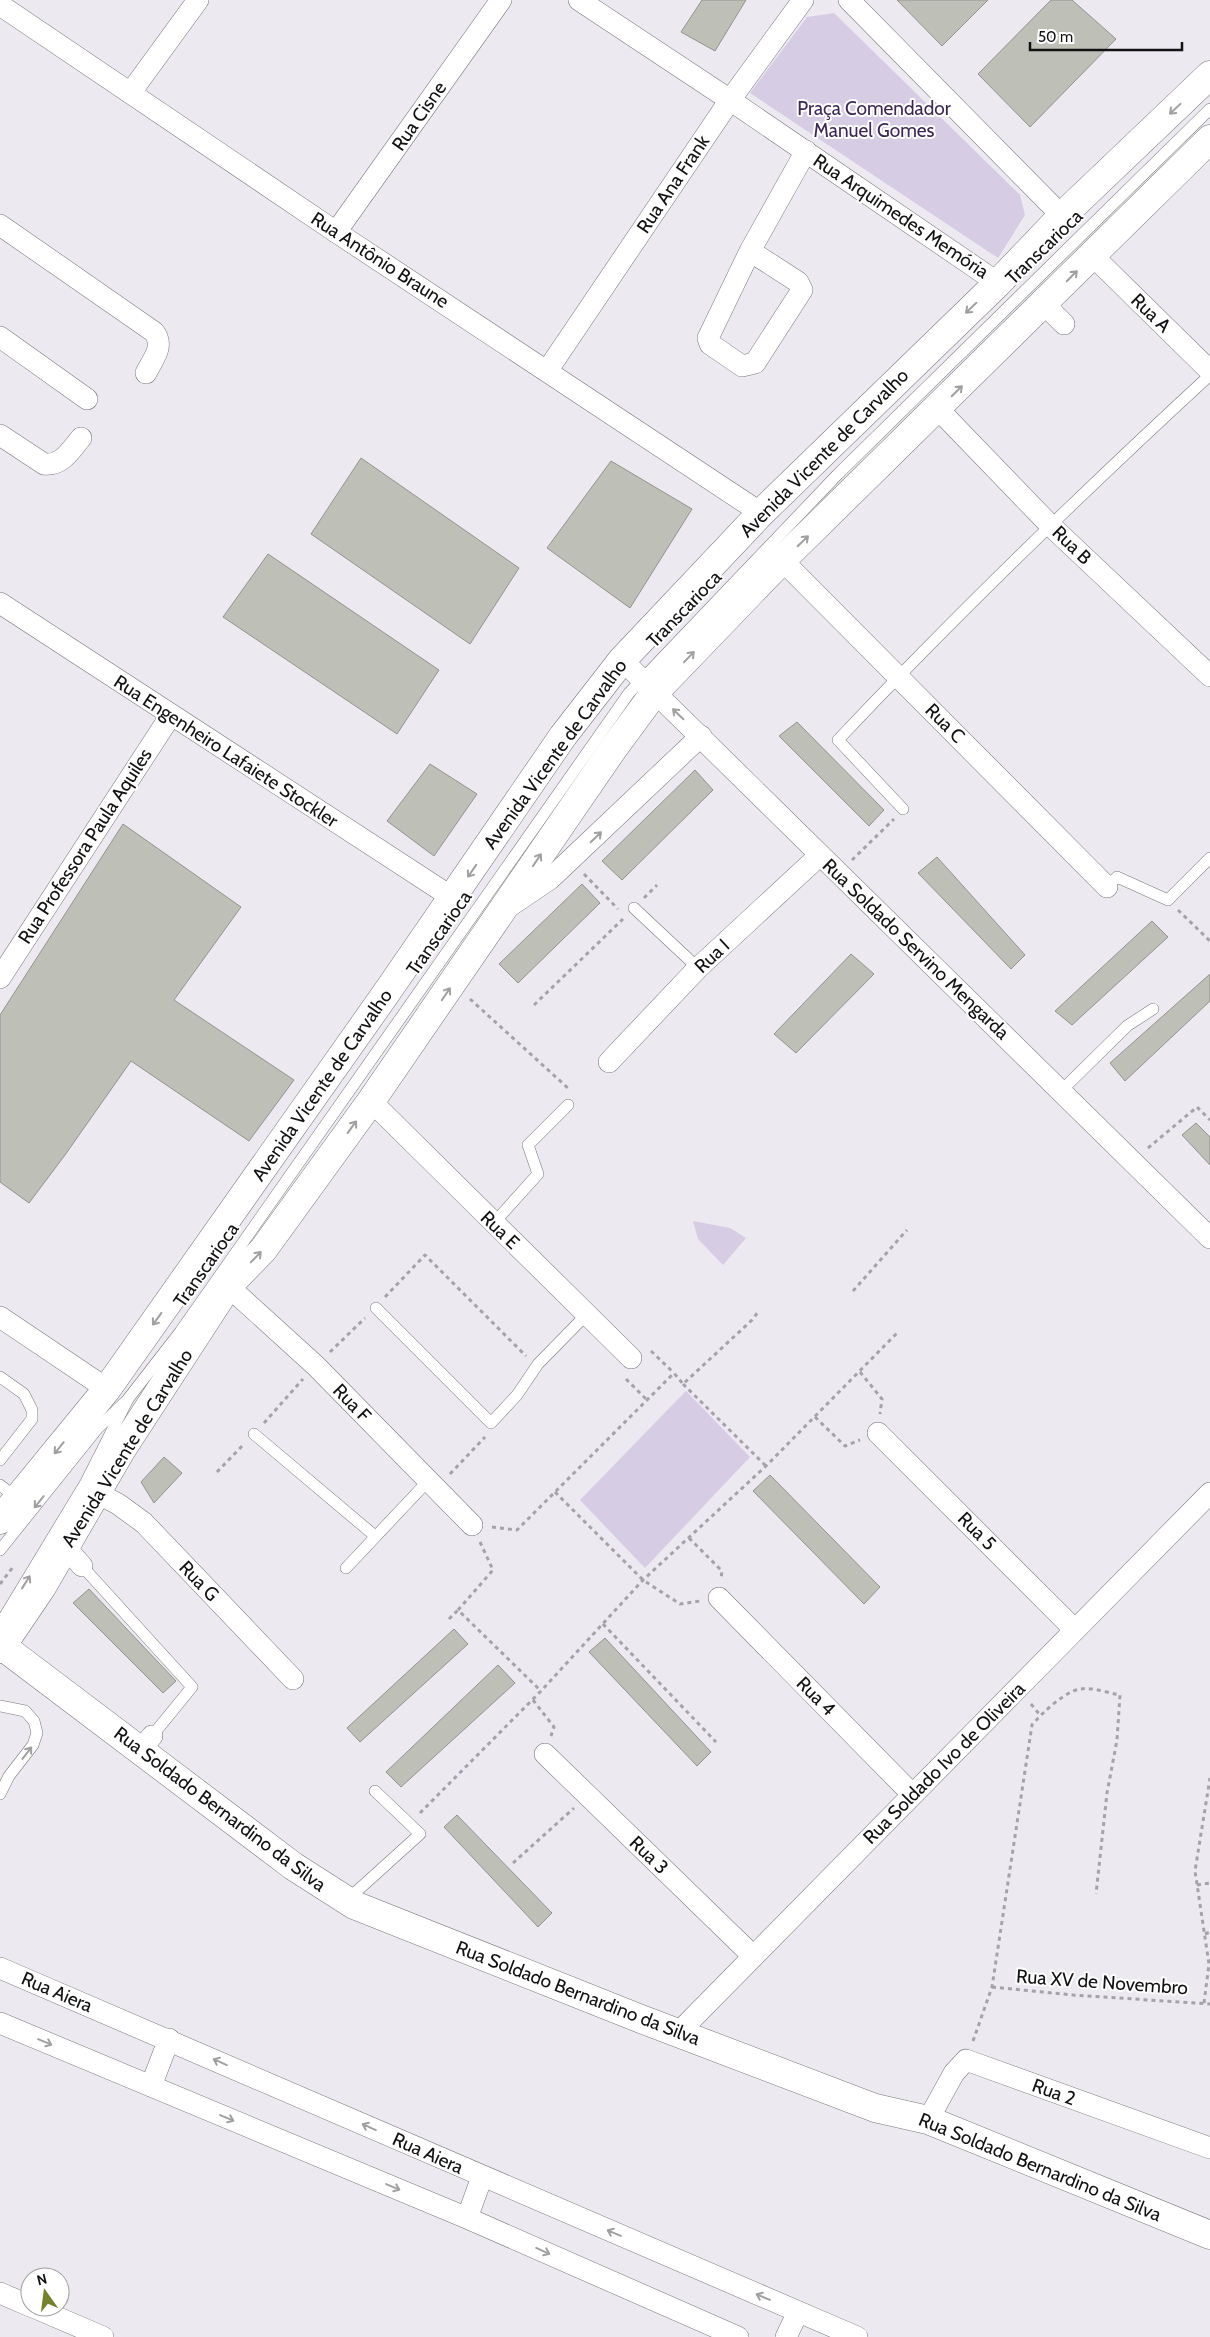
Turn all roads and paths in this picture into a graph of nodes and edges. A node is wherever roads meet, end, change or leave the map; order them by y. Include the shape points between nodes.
1 (198, 0) edge
2 (501, 0) edge
3 (579, 0) edge
4 (803, 0) edge
5 (849, 0) edge
6 (0, 5) edge
7 (1210, 75) edge
8 (130, 92) junction
9 (730, 100) junction
10 (1210, 109) edge
11 (1210, 139) edge
12 (806, 152) junction
13 (1062, 216) junction
14 (0, 225) edge
15 (336, 232) junction
16 (750, 251) junction
17 (1092, 256) junction
18 (998, 283) junction
19 (1044, 304) junction
20 (1064, 324) dead end
21 (0, 338) edge
22 (547, 371) junction
23 (1210, 371) edge
24 (146, 373) dead end
25 (1210, 375) edge
26 (87, 399) dead end
27 (938, 409) junction
28 (0, 434) edge
29 (81, 438) dead end
30 (761, 513) junction
31 (1050, 525) junction
32 (782, 560) junction
33 (0, 603) edge
34 (622, 660) junction
35 (898, 676) junction
36 (1210, 676) edge
37 (648, 686) junction
38 (171, 714) junction
39 (701, 736) junction
40 (903, 810) joint
41 (820, 856) junction
42 (1210, 858) edge
43 (571, 860) junction
44 (839, 874) junction
45 (657, 885) dead end
46 (1108, 887) joint
47 (452, 898) junction
48 (1168, 900) junction
49 (503, 910) junction
50 (630, 912) junction
51 (1210, 940) edge
52 (698, 968) junction
53 (0, 978) edge
54 (467, 996) dead end
55 (534, 1005) dead end
56 (1152, 1009) dead end
57 (609, 1062) dead end
58 (570, 1091) dead end
59 (1062, 1091) junction
60 (371, 1101) junction
61 (568, 1105) dead end
62 (1210, 1120) edge
63 (1132, 1161) junction
64 (493, 1224) junction
65 (907, 1230) dead end
66 (1210, 1238) edge
67 (425, 1255) dead end
68 (228, 1286) junction
69 (854, 1291) dead end
70 (376, 1308) dead end
71 (758, 1312) dead end
72 (586, 1315) junction
73 (0, 1317) edge
74 (899, 1331) dead end
75 (631, 1358) dead end
76 (537, 1366) junction
77 (860, 1372) junction
78 (0, 1377) edge
79 (683, 1384) junction
80 (118, 1394) junction
81 (815, 1417) junction
82 (491, 1423) junction
83 (878, 1433) junction
84 (254, 1434) dead end
85 (0, 1460) edge
86 (766, 1466) junction
87 (432, 1485) junction
88 (9, 1492) edge
89 (556, 1492) junction
90 (97, 1493) junction
91 (1210, 1493) edge
92 (0, 1520) edge
93 (472, 1525) junction
94 (376, 1536) junction
95 (689, 1538) junction
96 (0, 1550) edge
97 (74, 1556) junction
98 (13, 1567) dead end
99 (346, 1568) dead end
100 (643, 1580) junction
101 (0, 1584) edge
102 (719, 1598) junction
103 (458, 1610) junction
104 (449, 1619) dead end
105 (603, 1624) junction
106 (1075, 1630) junction
107 (1, 1640) edge
108 (293, 1679) dead end
109 (541, 1691) junction
110 (533, 1700) junction
111 (0, 1706) edge
112 (716, 1742) dead end
113 (146, 1743) junction
114 (545, 1754) joint
115 (1210, 1778) edge
116 (375, 1791) dead end
117 (0, 1794) edge
118 (912, 1794) junction
119 (588, 1796) junction
120 (409, 1824) junction
121 (513, 1863) dead end
122 (1210, 1883) edge
123 (1197, 1885) junction
124 (1096, 1894) dead end
125 (347, 1901) junction
126 (1210, 1932) edge
127 (1205, 1934) junction
128 (753, 1956) junction
129 (0, 1968) edge
130 (992, 1987) junction
131 (1204, 2003) junction
132 (1210, 2004) edge
133 (0, 2023) edge
134 (678, 2033) junction
135 (169, 2039) junction
136 (966, 2060) junction
137 (150, 2086) junction
138 (928, 2120) junction
139 (1210, 2148) edge
140 (482, 2177) junction
141 (467, 2218) junction
142 (1210, 2235) edge
143 (0, 2292) edge
144 (20, 2301) edge
145 (798, 2312) junction
146 (57, 2317) edge
147 (103, 2337) edge
148 (738, 2337) edge
149 (786, 2337) edge
150 (857, 2337) edge

1 - 8 street
2 - 15 street, Rua Cisne
3 - 9 street, Rua Arquimedes Memória
4 - 9 street, Rua Ana Frank
5 - 13 street
6 - 8 street, Rua Antônio Braune
7 -> 13 main road, Avenida Vicente de Carvalho
8 - 15 street, Rua Antônio Braune
9 - 12 street, Rua Arquimedes Memória
9 - 22 street, Rua Ana Frank
10 - 37 lane, Transcarioca via 838,474
11 - 17 main road, Avenida Vicente de Carvalho
12 - 16 street
12 - 18 street, Rua Arquimedes Memória
13 - 18 main road, Avenida Vicente de Carvalho
14 - 24 street via 154,332 160,342 159,349
15 - 22 street, Rua Antônio Braune
16 - 16 street via 708,338 710,344 742,366 754,363 802,290 798,282
19 -> 17 main road, Avenida Vicente de Carvalho
17 - 23 street, Rua A
18 -> 30 main road, Avenida Vicente de Carvalho
19 - 20 street
27 -> 19 main road, Avenida Vicente de Carvalho
21 - 26 street
22 - 30 street, Rua Antônio Braune
25 - 31 lane
27 - 31 street, Rua B
32 -> 27 main road, Avenida Vicente de Carvalho
28 - 29 street via 44,464 51,465 61,462
30 - 34 main road, Avenida Vicente de Carvalho
31 - 35 lane
31 - 36 street, Rua B
32 - 35 street, Rua C
37 -> 32 main road, Avenida Vicente de Carvalho
33 - 38 street, Rua Engenheiro Lafaiete Stockler
34 - 37 street, Rua Soldado Servino Mengarda
34 -> 47 main road, Avenida Vicente de Carvalho via 563,736
35 - 40 lane via 838,740
35 - 46 street, Rua C
39 -> 37 street, Rua Soldado Servino Mengarda
49 -> 37 main road, Avenida Vicente de Carvalho via 612,749
37 - 80 lane, Transcarioca via 186,1324
38 - 47 street, Rua Engenheiro Lafaiete Stockler
38 - 53 street, Rua Professora Paula Aquiles
39 - 41 street, Rua Soldado Servino Mengarda
43 -> 39 street, Avenida Vicente de Carvalho
40 - 44 path
41 - 44 street, Rua Soldado Servino Mengarda
41 - 52 street, Rua I
42 - 48 lane
43 - 49 street, Avenida Vicente de Carvalho via 550,879
43 - 50 path
44 - 59 street, Rua Soldado Servino Mengarda
45 - 50 path
46 - 48 lane via 1117,877
47 -> 80 main road, Avenida Vicente de Carvalho
48 - 51 path
60 -> 49 main road, Avenida Vicente de Carvalho
50 - 52 lane
50 - 55 path
52 - 57 street, Rua I
54 - 58 path
56 - 59 lane via 1128,1026
59 - 63 street, Rua Soldado Servino Mengarda
60 - 64 street, Rua E
68 -> 60 main road, Avenida Vicente de Carvalho via 263,1250
61 - 64 lane via 528,1145 538,1174
62 - 63 path via 1197,1107
63 - 66 street, Rua Soldado Servino Mengarda
64 - 72 street, Rua E
65 - 69 path
67 - 76 path
68 - 87 street, Rua F via 316,1366
68 - 90 main road, Avenida Vicente de Carvalho
70 - 82 lane
71 - 79 path
72 - 75 street, Rua E
72 - 76 lane
73 - 80 street
74 - 77 path
76 - 82 lane via 517,1395
77 - 81 path
77 - 83 path via 882,1399
78 - 85 lane via 24,1394 32,1410 32,1419
79 - 86 path
79 - 89 path via 674,1373
80 -> 88 main road, Avenida Vicente de Carvalho
80 -> 96 lane, Transcarioca via 97,1429
107 -> 80 lane, Transcarioca via 86,1482
81 - 83 path via 845,1446
81 - 86 path
82 - 87 path via 490,1431
83 - 106 street, Rua 5
84 - 94 lane
86 - 95 path
87 - 93 street, Rua F
87 - 94 lane
88 - 92 main road, Avenida Vicente de Carvalho
89 - 93 path via 517,1530
89 - 100 path
90 - 97 main road, Avenida Vicente de Carvalho
90 - 108 street, Rua G via 144,1523
91 - 106 street, Rua Soldado Ivo de Oliveira
93 - 103 path via 493,1570
94 - 99 lane
95 - 100 path
95 - 102 path via 722,1571
97 - 107 main road, Avenida Vicente de Carvalho via 42,1587
97 - 113 lane via 192,1687
98 - 101 path
100 - 102 path via 680,1604
100 - 105 path
102 - 118 street, Rua 4
103 - 104 path
103 - 109 path
105 - 109 path
105 - 112 path
106 - 118 street, Rua Soldado Ivo de Oliveira
107 - 113 main road, Rua Soldado Bernardino da Silva
109 - 110 path
110 - 114 path via 554,1727
110 - 120 path
117 -> 111 lane via 9,1776 34,1745 37,1733 34,1721 25,1711
113 - 125 main road, Rua Soldado Bernardino da Silva via 293,1866
114 - 119 street, Rua 3
115 - 123 path via 1195,1871
116 - 120 lane
118 - 128 street, Rua Soldado Ivo de Oliveira
119 - 121 path
119 - 128 street, Rua 3
120 - 125 lane via 420,1834
122 - 123 path
123 - 127 path
124 - 130 path, Rua Soldado Ivo de Oliveira via 1120,1694 1081,1688 1040,1715 1032,1726
125 - 134 main road, Rua Soldado Bernardino da Silva
126 - 127 path
127 - 131 path via 1209,1964
128 - 134 street, Rua Soldado Ivo de Oliveira
129 - 135 street, Rua Aiera
130 - 131 path, Rua XV de Novembro
130 - 136 path, Rua Soldado Ivo de Oliveira
131 - 132 path, Rua XV de Novembro
133 -> 137 street
134 - 138 main road, Rua Soldado Bernardino da Silva via 875,2108
135 - 137 street
140 -> 135 street, Rua Aiera
136 - 138 street via 954,2073
136 - 139 street, Rua 2
137 -> 141 street
138 - 142 main road, Rua Soldado Bernardino da Silva
140 - 141 street
145 -> 140 street, Rua Aiera
141 -> 148 street
143 - 144 street
145 - 149 street
145 - 150 street, Rua Aiera
146 - 147 street

